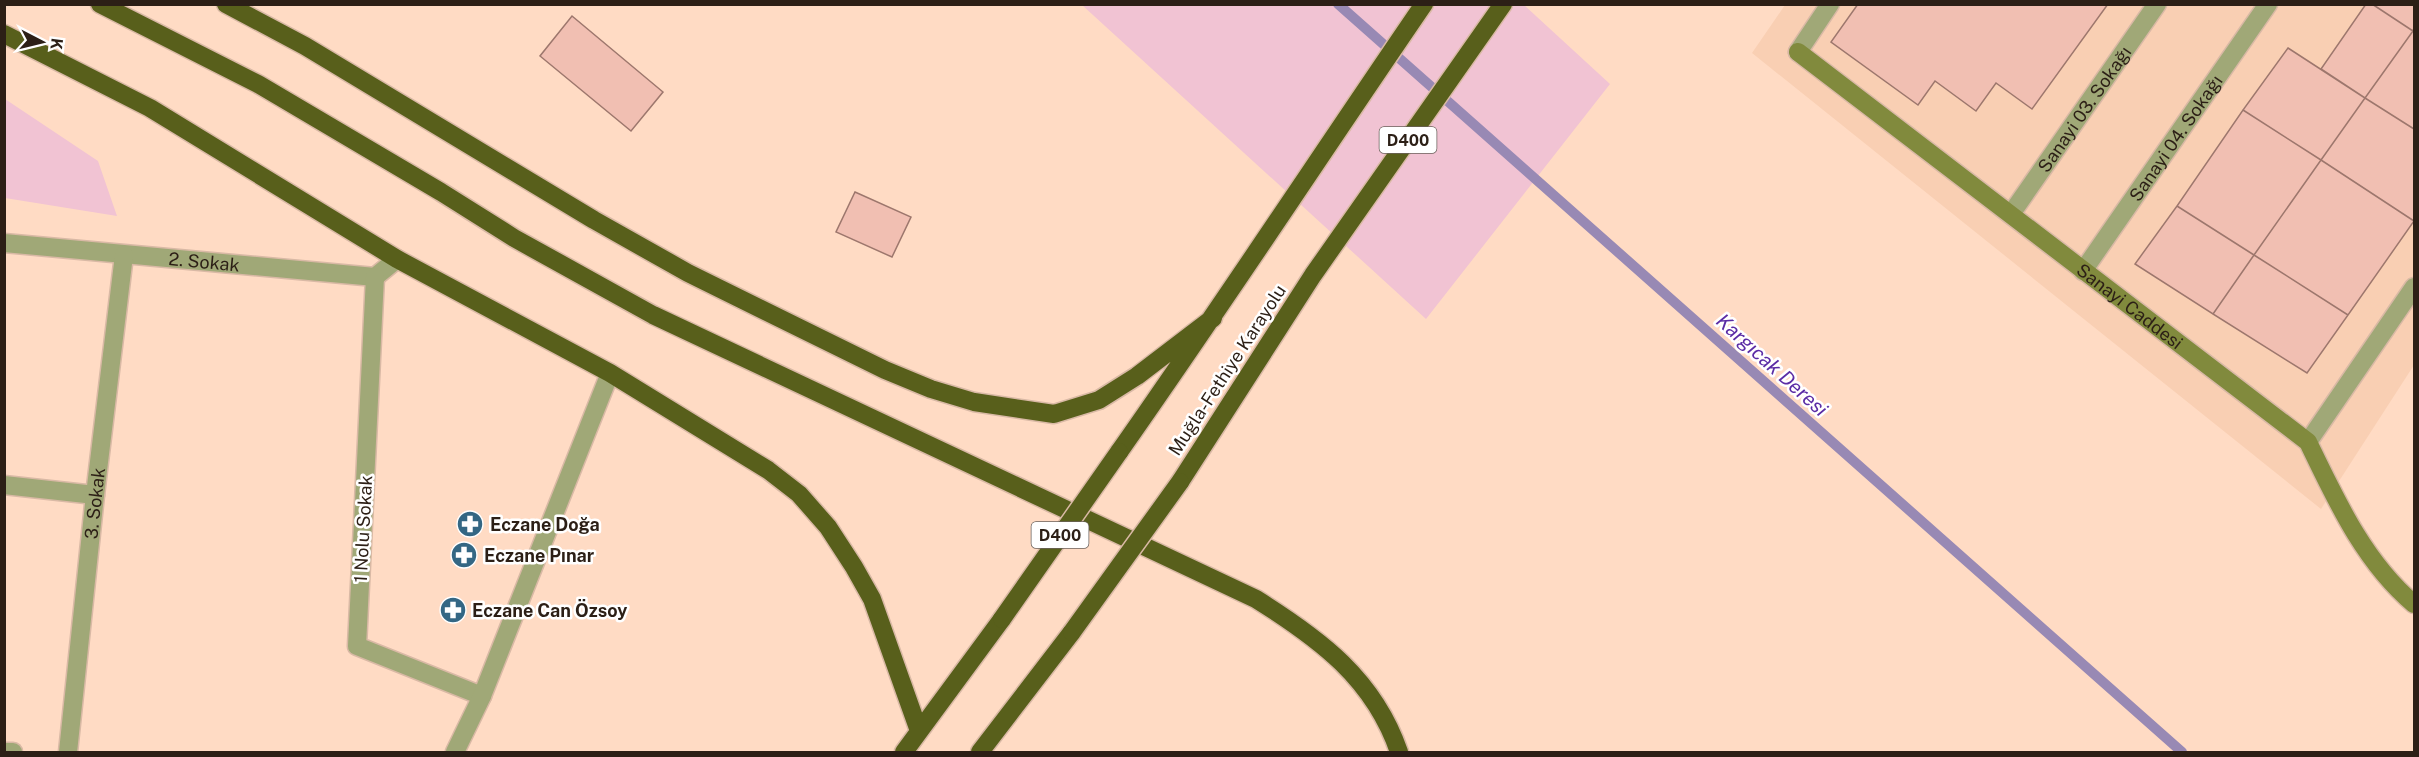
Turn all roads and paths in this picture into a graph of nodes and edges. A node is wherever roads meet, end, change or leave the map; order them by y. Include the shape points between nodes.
1 (100, 4) edge
2 (226, 4) edge
3 (1424, 4) edge
4 (1503, 4) edge
5 (1830, 4) edge
6 (2157, 4) edge
7 (2268, 4) edge
8 (4, 34) edge
9 (2011, 214) junction
10 (4, 243) edge
11 (124, 255) junction
12 (397, 259) junction
13 (2083, 271) junction
14 (375, 277) junction
15 (2415, 287) edge
16 (1213, 318) junction
17 (610, 373) junction
18 (2308, 442) junction
19 (4, 485) edge
20 (95, 495) junction
21 (2415, 604) edge
22 (482, 696) junction
23 (1007, 714) junction
24 (919, 731) junction
25 (4, 752) edge
26 (13, 753) edge
27 (68, 753) edge
28 (455, 753) edge
29 (904, 753) edge
30 (980, 753) edge
31 (991, 753) edge
32 (1399, 753) edge

1 - 32 highway via 258,84 514,238 653,315 1256,599 1304,629 1339,659 1368,692
2 - 16 highway via 305,46 688,273 931,389 974,402 1054,414 1099,400
3 - 16 highway, D400 via 1251,256
4 - 23 highway, Muğla-Fethiye Karayolu / D400, bridge via 1313,275 1180,482 1072,632
5 - 9 street, Sanayi Caddesi via 1797,52
6 - 9 street, Sanayi 03. Sokağı
7 - 13 street, Sanayi 04. Sokağı
8 - 12 highway via 150,108
9 - 13 street, Sanayi Caddesi
10 - 11 street, 2. Sokak
11 - 14 street, 2. Sokak
11 - 20 street, 3. Sokak
12 - 14 street
12 - 17 highway
13 - 18 street, Sanayi Caddesi
14 - 22 street, 1 Nolu Sokak via 357,646
15 - 18 street
16 - 24 highway, D400, bridge
17 - 22 street
17 - 24 highway via 768,470 799,494 828,527 873,599
18 - 21 street, Sanayi Caddesi via 2357,536 2381,571
19 - 20 street
20 - 27 street, 3. Sokak
22 - 28 street
23 - 30 highway, Muğla-Fethiye Karayolu / D400
23 - 31 highway
24 - 29 highway, D400
25 - 26 street

